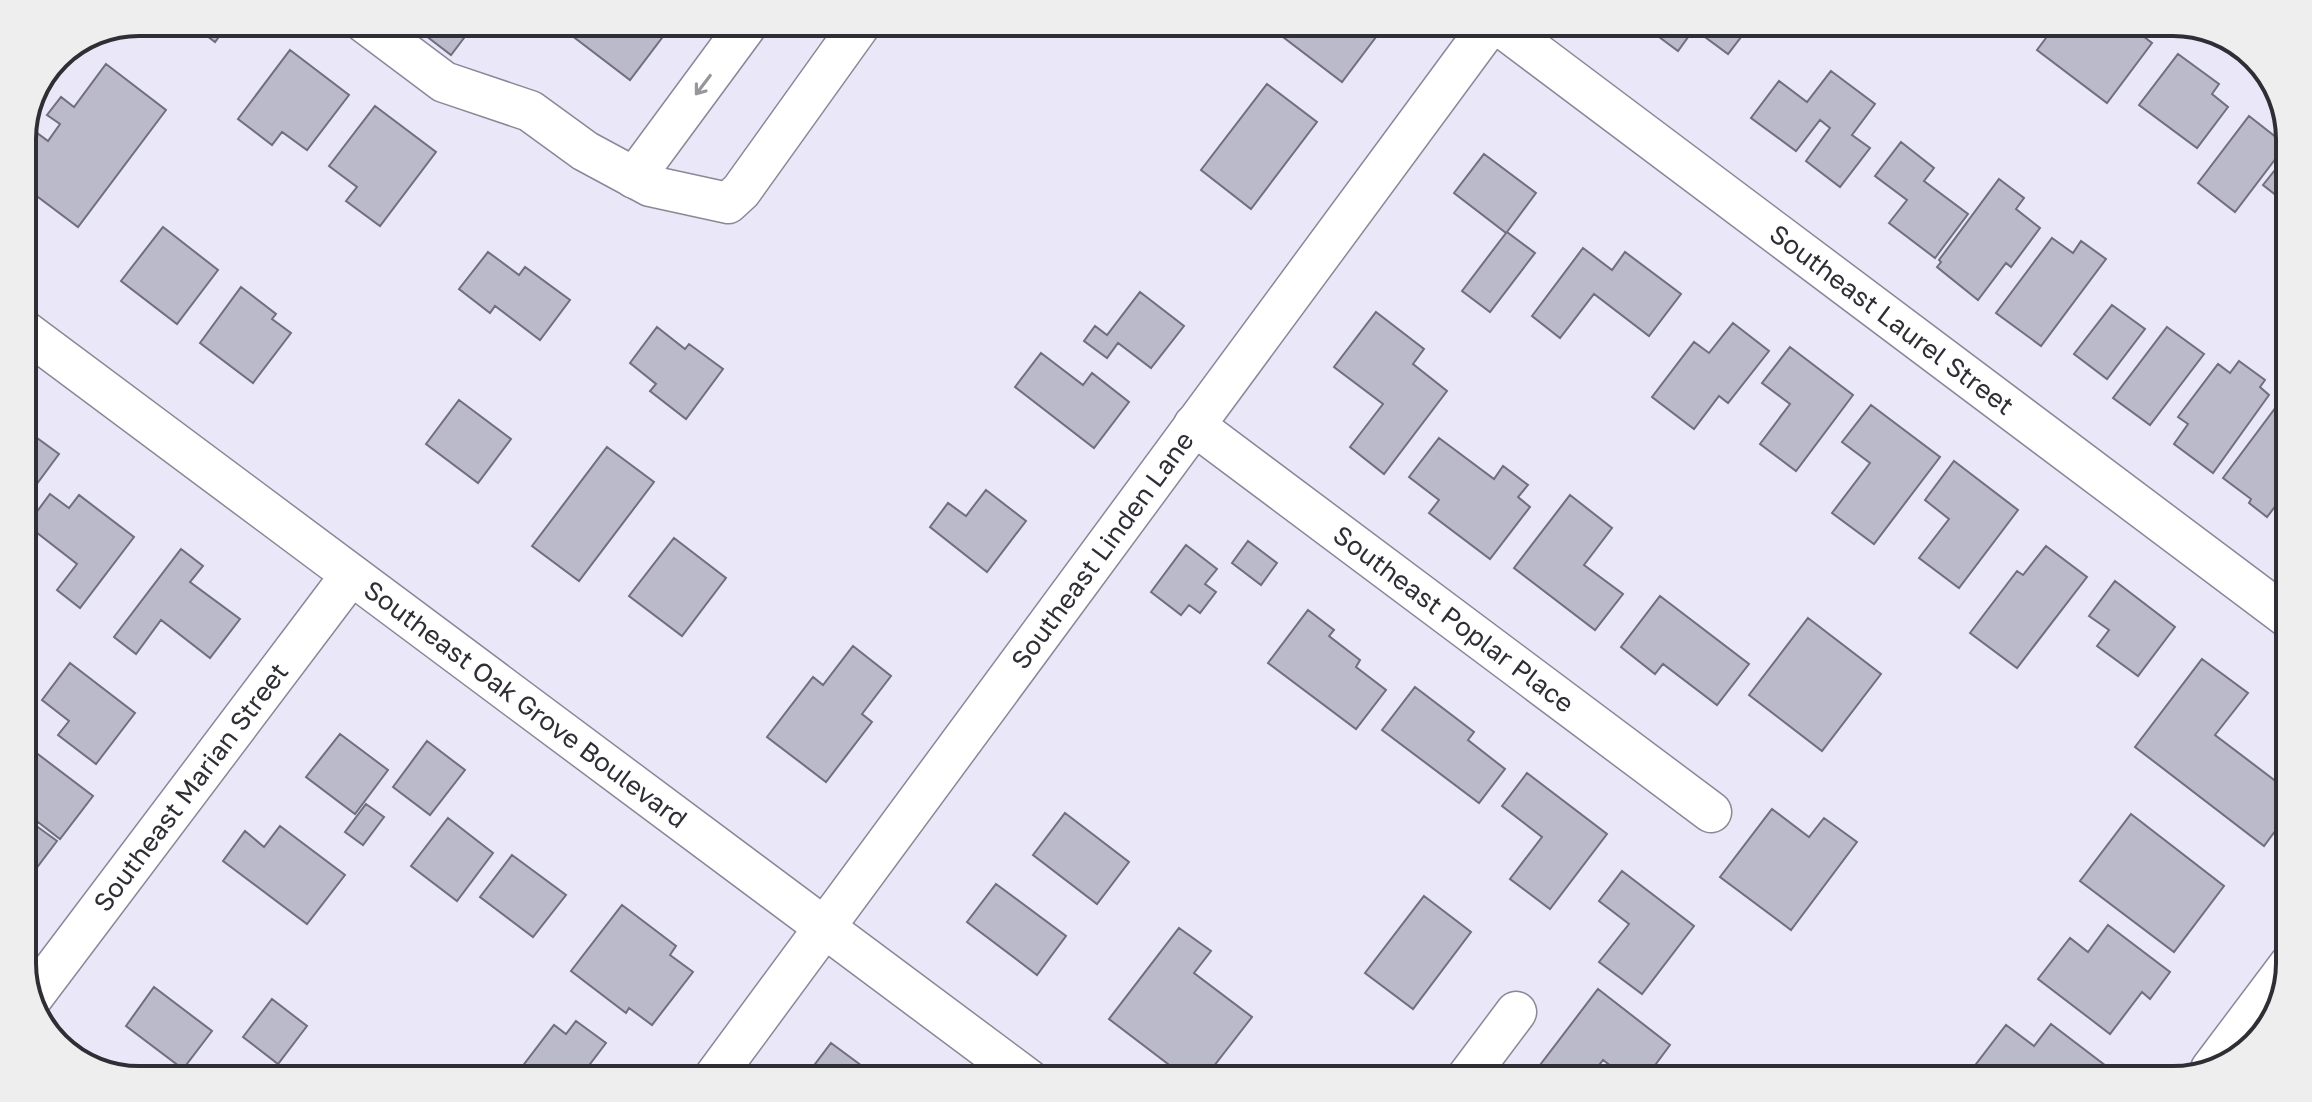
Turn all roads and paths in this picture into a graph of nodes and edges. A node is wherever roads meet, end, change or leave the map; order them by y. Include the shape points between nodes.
1 (383, 36) edge
2 (739, 36) edge
3 (852, 36) edge
4 (1483, 36) edge
5 (1512, 36) edge
6 (634, 178) junction
7 (36, 339) edge
8 (1194, 425) junction
9 (351, 575) junction
10 (2276, 609) edge
11 (1711, 812) dead end
12 (826, 928) junction
13 (39, 988) edge
14 (1516, 1012) dead end
15 (2254, 1026) edge
16 (2236, 1044) edge
17 (722, 1066) edge
18 (1010, 1066) edge
19 (1476, 1066) edge

1 - 6 street via 444,82 530,111
2 -> 6 street
3 - 6 street via 728,203
4 - 8 street, Southeast Linden Lane
5 - 10 street, Southeast Laurel Street
7 - 9 street, Southeast Oak Grove Boulevard
8 - 11 street, Southeast Poplar Place
8 - 12 street, Southeast Linden Lane
9 - 12 street, Southeast Oak Grove Boulevard
9 - 13 street, Southeast Marian Street
12 - 17 street, Southeast Linden Lane
12 - 18 street, Southeast Oak Grove Boulevard
14 - 19 street
15 - 16 street

